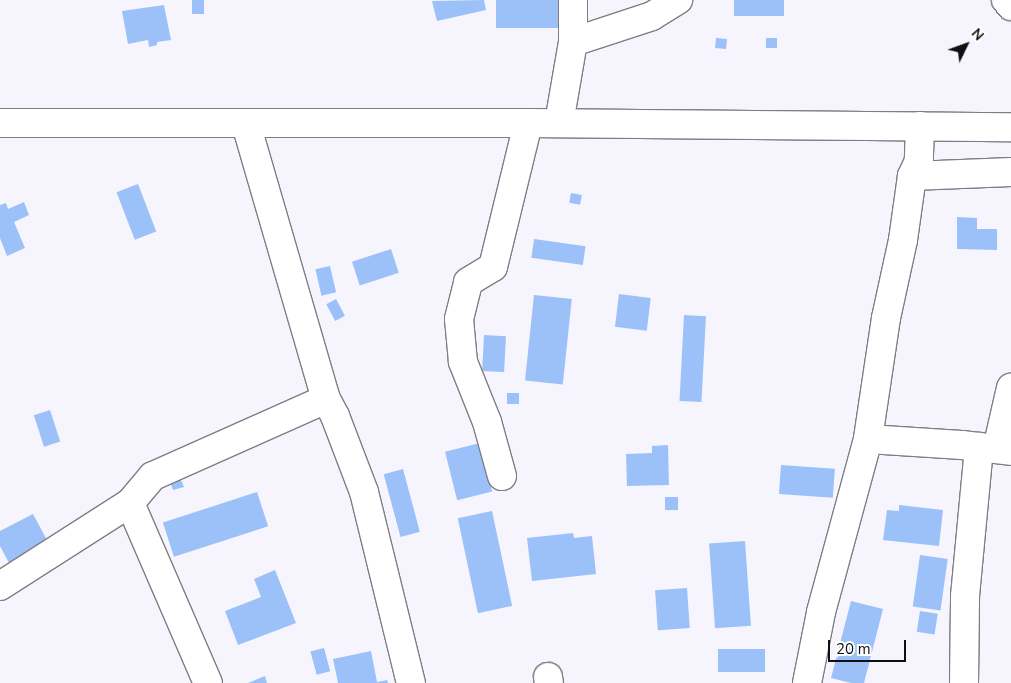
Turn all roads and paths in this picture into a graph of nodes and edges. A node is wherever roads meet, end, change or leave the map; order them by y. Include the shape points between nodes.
1 (573, 0) edge
2 (678, 0) edge
3 (1006, 0) edge
4 (1011, 6) edge
5 (573, 42) junction
6 (0, 123) edge
7 (528, 123) junction
8 (559, 123) junction
9 (246, 124) junction
10 (920, 126) junction
11 (1011, 127) edge
12 (1011, 172) edge
13 (912, 176) junction
14 (1011, 388) edge
15 (326, 399) junction
16 (868, 439) junction
17 (996, 449) edge
18 (502, 476) dead end
19 (130, 503) junction
20 (0, 586) edge
21 (208, 683) edge
22 (411, 683) edge
23 (807, 683) edge
24 (964, 683) edge

1 - 5 main road
2 - 5 main road via 652,16
3 - 4 main road
5 - 8 main road
6 - 9 main road
7 - 8 main road
7 - 9 main road
7 - 18 main road via 493,267 468,282 459,319 462,362 487,422
8 - 10 main road
9 - 15 main road
10 - 11 main road
10 - 13 main road via 919,161
12 - 13 main road
13 - 16 main road
14 - 17 main road
15 - 19 main road via 153,476
15 - 22 main road via 364,492
16 - 17 main road
16 - 23 main road via 821,612
17 - 24 main road via 965,596
19 - 20 main road
19 - 21 main road

